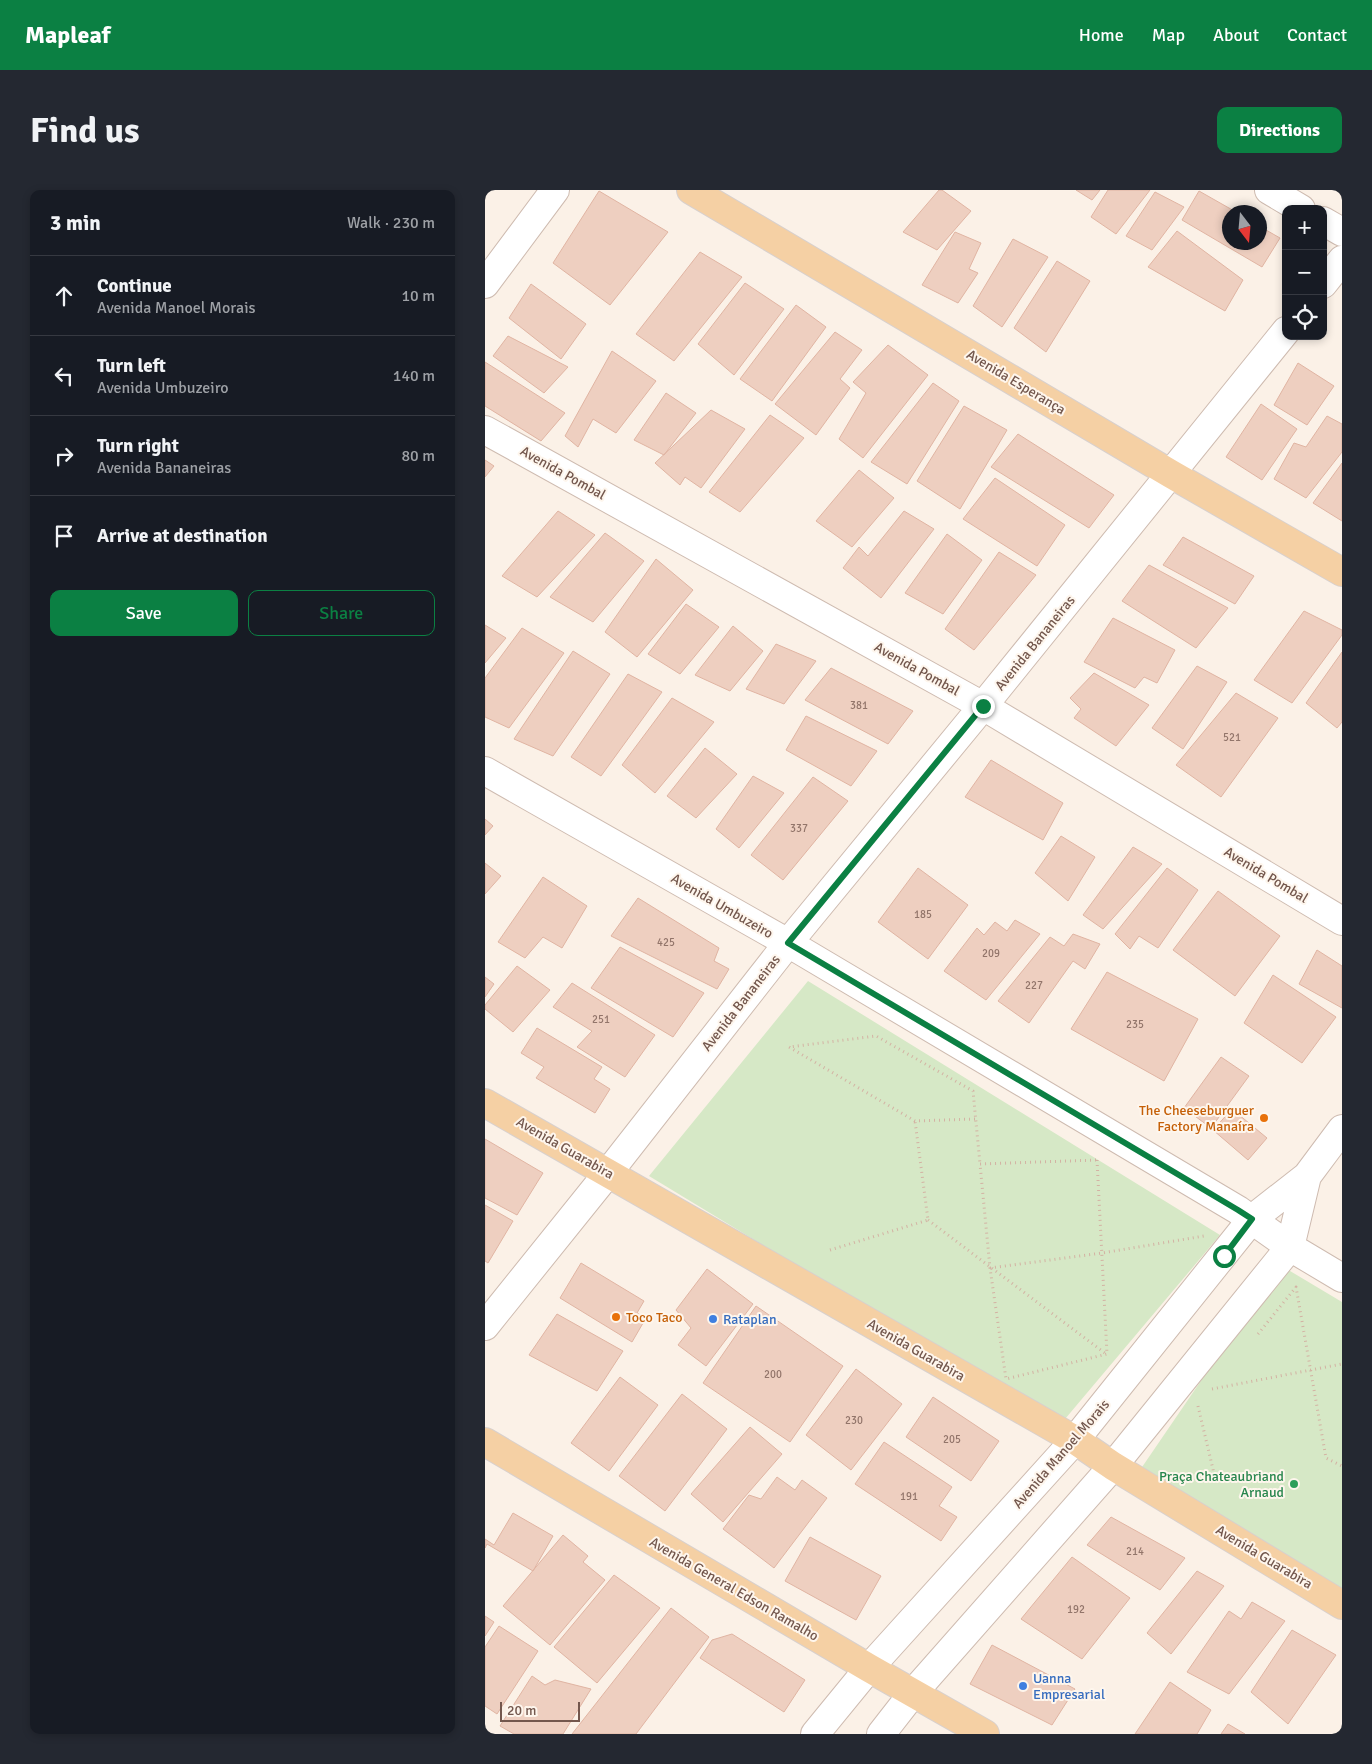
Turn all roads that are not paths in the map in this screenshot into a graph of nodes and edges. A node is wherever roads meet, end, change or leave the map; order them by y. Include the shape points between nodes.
1 (555, 190) edge
2 (691, 190) edge
3 (1269, 190) edge
4 (1294, 205) edge
5 (1327, 223) edge
6 (1342, 232) edge
7 (1342, 260) edge
8 (1327, 279) edge
9 (485, 284) edge
10 (1282, 336) edge
11 (485, 430) edge
12 (1171, 474) junction
13 (1342, 572) edge
14 (983, 706) junction
15 (485, 771) edge
16 (1342, 921) edge
17 (788, 943) junction
18 (485, 1103) edge
19 (1342, 1129) edge
20 (608, 1173) junction
21 (1307, 1176) junction
22 (1252, 1219) junction
23 (1290, 1247) junction
24 (1342, 1278) edge
25 (485, 1326) edge
26 (1075, 1440) junction
27 (485, 1442) edge
28 (1113, 1466) junction
29 (1342, 1605) edge
30 (869, 1668) junction
31 (913, 1693) junction
32 (815, 1734) edge
33 (881, 1734) edge
34 (985, 1734) edge

1 - 9 street
2 - 12 main road, Avenida Esperança
3 - 4 street
5 - 6 street
7 - 8 street
10 - 12 street, Avenida Bananeiras
11 - 14 street, Avenida Pombal
12 - 13 main road, Avenida Esperança
12 - 14 street, Avenida Bananeiras
14 - 16 street, Avenida Pombal
14 - 17 street, Avenida Bananeiras
15 - 17 street, Avenida Umbuzeiro
17 - 20 street, Avenida Bananeiras
17 - 22 street, Avenida Umbuzeiro
18 - 20 main road, Avenida Guarabira
19 - 21 street, Avenida Manoel Morais
20 - 25 street, Avenida Bananeiras
20 - 26 main road, Avenida Guarabira
21 - 22 street, Avenida Manoel Morais
21 - 23 street, Avenida Manoel Morais
22 - 23 street, Avenida Umbuzeiro
22 - 26 street, Avenida Manoel Morais
23 - 24 street, Avenida Umbuzeiro
23 - 28 street, Avenida Manoel Morais
26 - 28 main road, Avenida Guarabira
26 - 30 street, Avenida Manoel Morais
27 - 30 main road, Avenida General Edson Ramalho
28 - 29 main road, Avenida Guarabira
28 - 31 street, Avenida Manoel Morais
30 - 31 main road, Avenida General Edson Ramalho
30 - 32 street, Avenida Manoel Morais
31 - 33 street, Avenida Manoel Morais
31 - 34 main road, Avenida General Edson Ramalho

